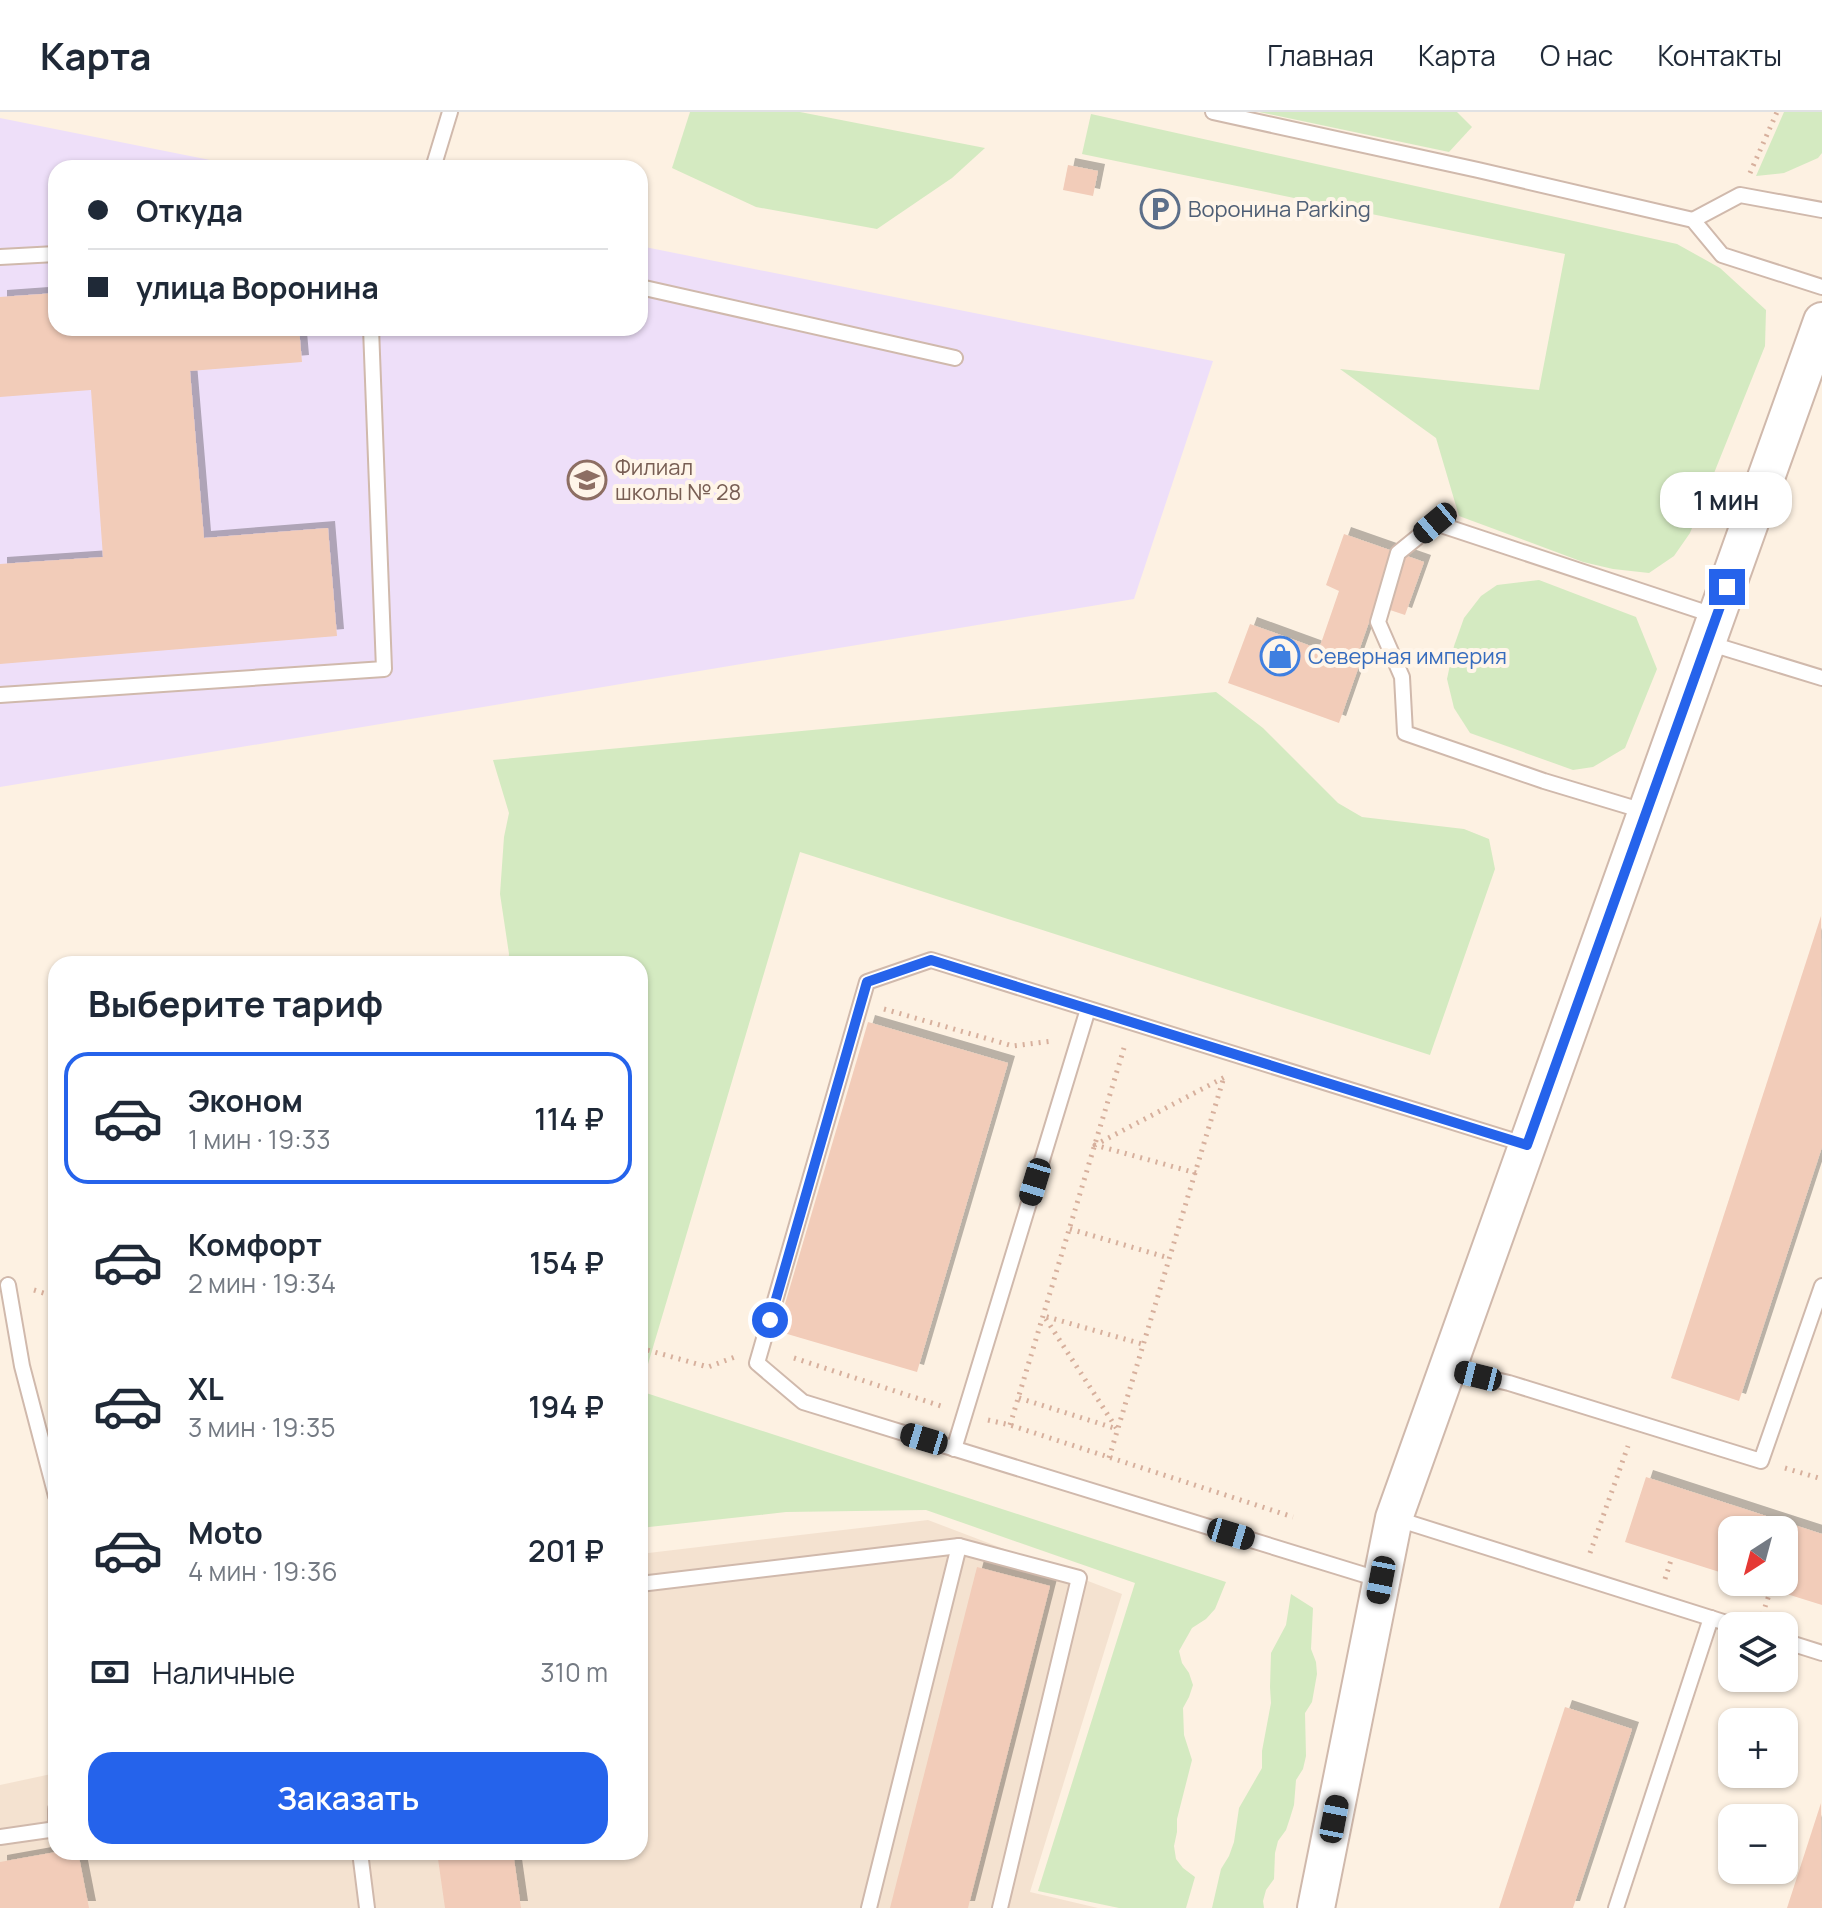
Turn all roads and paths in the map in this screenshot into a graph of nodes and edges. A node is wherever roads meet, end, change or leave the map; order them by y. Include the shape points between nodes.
1 (450, 112) edge
2 (1213, 112) edge
3 (1777, 112) edge
4 (435, 160) edge
5 (1740, 195) junction
6 (1822, 210) edge
7 (1693, 220) junction
8 (48, 254) edge
9 (0, 257) edge
10 (1822, 287) edge
11 (648, 289) edge
12 (1822, 321) edge
13 (371, 336) edge
14 (955, 358) dead end
15 (1712, 630) junction
16 (1822, 678) edge
17 (0, 695) edge
18 (1647, 812) junction
19 (861, 1003) junction
20 (1088, 1009) junction
21 (1079, 1037) junction
22 (1138, 1052) dead end
23 (1211, 1073) dead end
24 (1225, 1077) junction
25 (1095, 1145) junction
26 (1527, 1145) junction
27 (1196, 1173) junction
28 (1070, 1229) junction
29 (1169, 1258) junction
30 (8, 1285) dead end
31 (1822, 1286) edge
32 (1817, 1313) edge
33 (1044, 1316) junction
34 (1142, 1344) junction
35 (762, 1348) junction
36 (648, 1350) edge
37 (1447, 1368) junction
38 (1019, 1398) junction
39 (965, 1414) junction
40 (1636, 1422) junction
41 (1010, 1425) junction
42 (1117, 1429) junction
43 (954, 1449) junction
44 (1109, 1458) junction
45 (1761, 1461) junction
46 (48, 1465) edge
47 (1822, 1479) edge
48 (1293, 1517) dead end
49 (1394, 1518) junction
50 (959, 1546) junction
51 (1581, 1578) junction
52 (1381, 1580) junction
53 (648, 1583) edge
54 (1711, 1618) junction
55 (1718, 1620) edge
56 (1798, 1645) edge
57 (1822, 1653) edge
58 (48, 1829) edge
59 (0, 1837) edge
60 (361, 1860) edge
61 (367, 1908) edge
62 (869, 1908) edge
63 (1000, 1908) edge
64 (1316, 1908) edge
65 (1616, 1908) edge

1 - 4 lane
2 - 7 lane
3 - 5 path
5 - 6 lane
5 - 7 lane
7 - 10 lane via 1722,255
8 - 9 lane
11 - 14 lane
12 - 15 street
13 - 17 lane via 384,669
15 - 16 lane
15 - 18 street
15 - 18 lane via 1435,523 1398,553 1378,622 1402,677 1405,733
18 - 26 street
19 - 20 lane via 867,982 931,960
19 - 21 path via 1013,1046
19 - 35 lane
20 - 21 lane
20 - 26 lane
21 - 39 lane
22 - 25 path via 1124,1048
23 - 24 path
24 - 25 path
24 - 27 path
25 - 27 path
25 - 28 path
26 - 37 street
27 - 29 path
28 - 29 path
28 - 33 path
29 - 34 path
30 - 46 lane
31 - 32 lane
32 - 45 lane
33 - 34 path
33 - 38 path
33 - 42 path
34 - 42 path
35 - 36 path via 708,1367
35 - 39 path
35 - 43 lane via 757,1363 803,1402
37 - 40 lane
37 - 49 street
38 - 41 path
38 - 42 path
39 - 41 path
39 - 43 lane
40 - 45 lane
40 - 51 path
41 - 44 path
42 - 44 path
43 - 52 lane
44 - 48 path
45 - 47 path
49 - 51 lane
49 - 52 street
50 - 53 lane
50 - 62 lane
50 - 63 lane via 1079,1578
51 - 54 lane
52 - 64 street
54 - 55 lane
54 - 65 lane
56 - 57 lane
58 - 59 lane
60 - 61 lane

